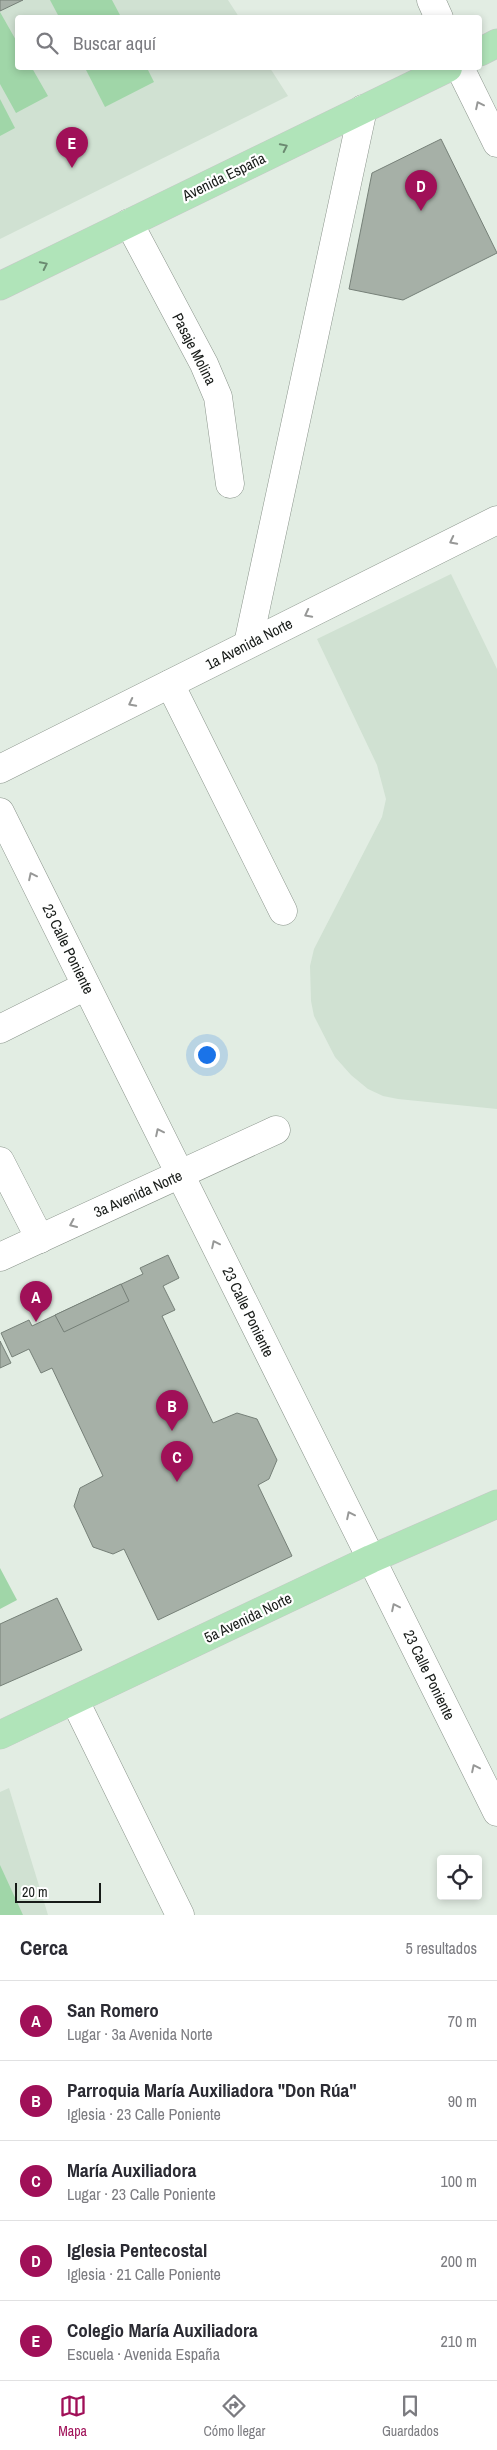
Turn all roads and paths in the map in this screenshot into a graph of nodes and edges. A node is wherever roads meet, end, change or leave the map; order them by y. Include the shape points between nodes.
1 (431, 0) edge
2 (438, 15) edge
3 (497, 43) edge
4 (482, 51) edge
5 (444, 70) edge
6 (461, 70) edge
7 (362, 109) junction
8 (497, 143) edge
9 (129, 223) junction
10 (0, 286) edge
11 (230, 484) dead end
12 (497, 520) edge
13 (248, 644) junction
14 (170, 684) junction
15 (0, 769) edge
16 (0, 812) edge
17 (283, 911) dead end
18 (86, 986) junction
19 (0, 1029) edge
20 (276, 1130) dead end
21 (0, 1161) edge
22 (181, 1175) junction
23 (40, 1239) junction
24 (0, 1257) edge
25 (497, 1504) edge
26 (371, 1559) junction
27 (75, 1701) junction
28 (0, 1735) edge
29 (497, 1812) edge
30 (180, 1915) edge

1 - 2 street
3 - 4 main road
5 - 7 main road, Avenida España
8 -> 6 street
9 -> 7 main road, Avenida España
7 - 13 street
10 -> 9 main road, Avenida España
9 - 11 street, Pasaje Molina via 204,364 218,397
12 -> 13 street, 1a Avenida Norte
13 - 14 street, 1a Avenida Norte
14 -> 15 street, 1a Avenida Norte
14 - 17 street
18 -> 16 street, 23 Calle Poniente
18 - 19 street
22 -> 18 street, 23 Calle Poniente
20 - 22 street, 3a Avenida Norte
21 - 23 street
22 -> 23 street, 3a Avenida Norte
26 -> 22 street, 23 Calle Poniente
23 - 24 street, 3a Avenida Norte
25 - 26 main road, 5a Avenida Norte
26 - 27 main road, 5a Avenida Norte
29 -> 26 street, 23 Calle Poniente
27 - 28 main road, 5a Avenida Norte
27 - 30 street

